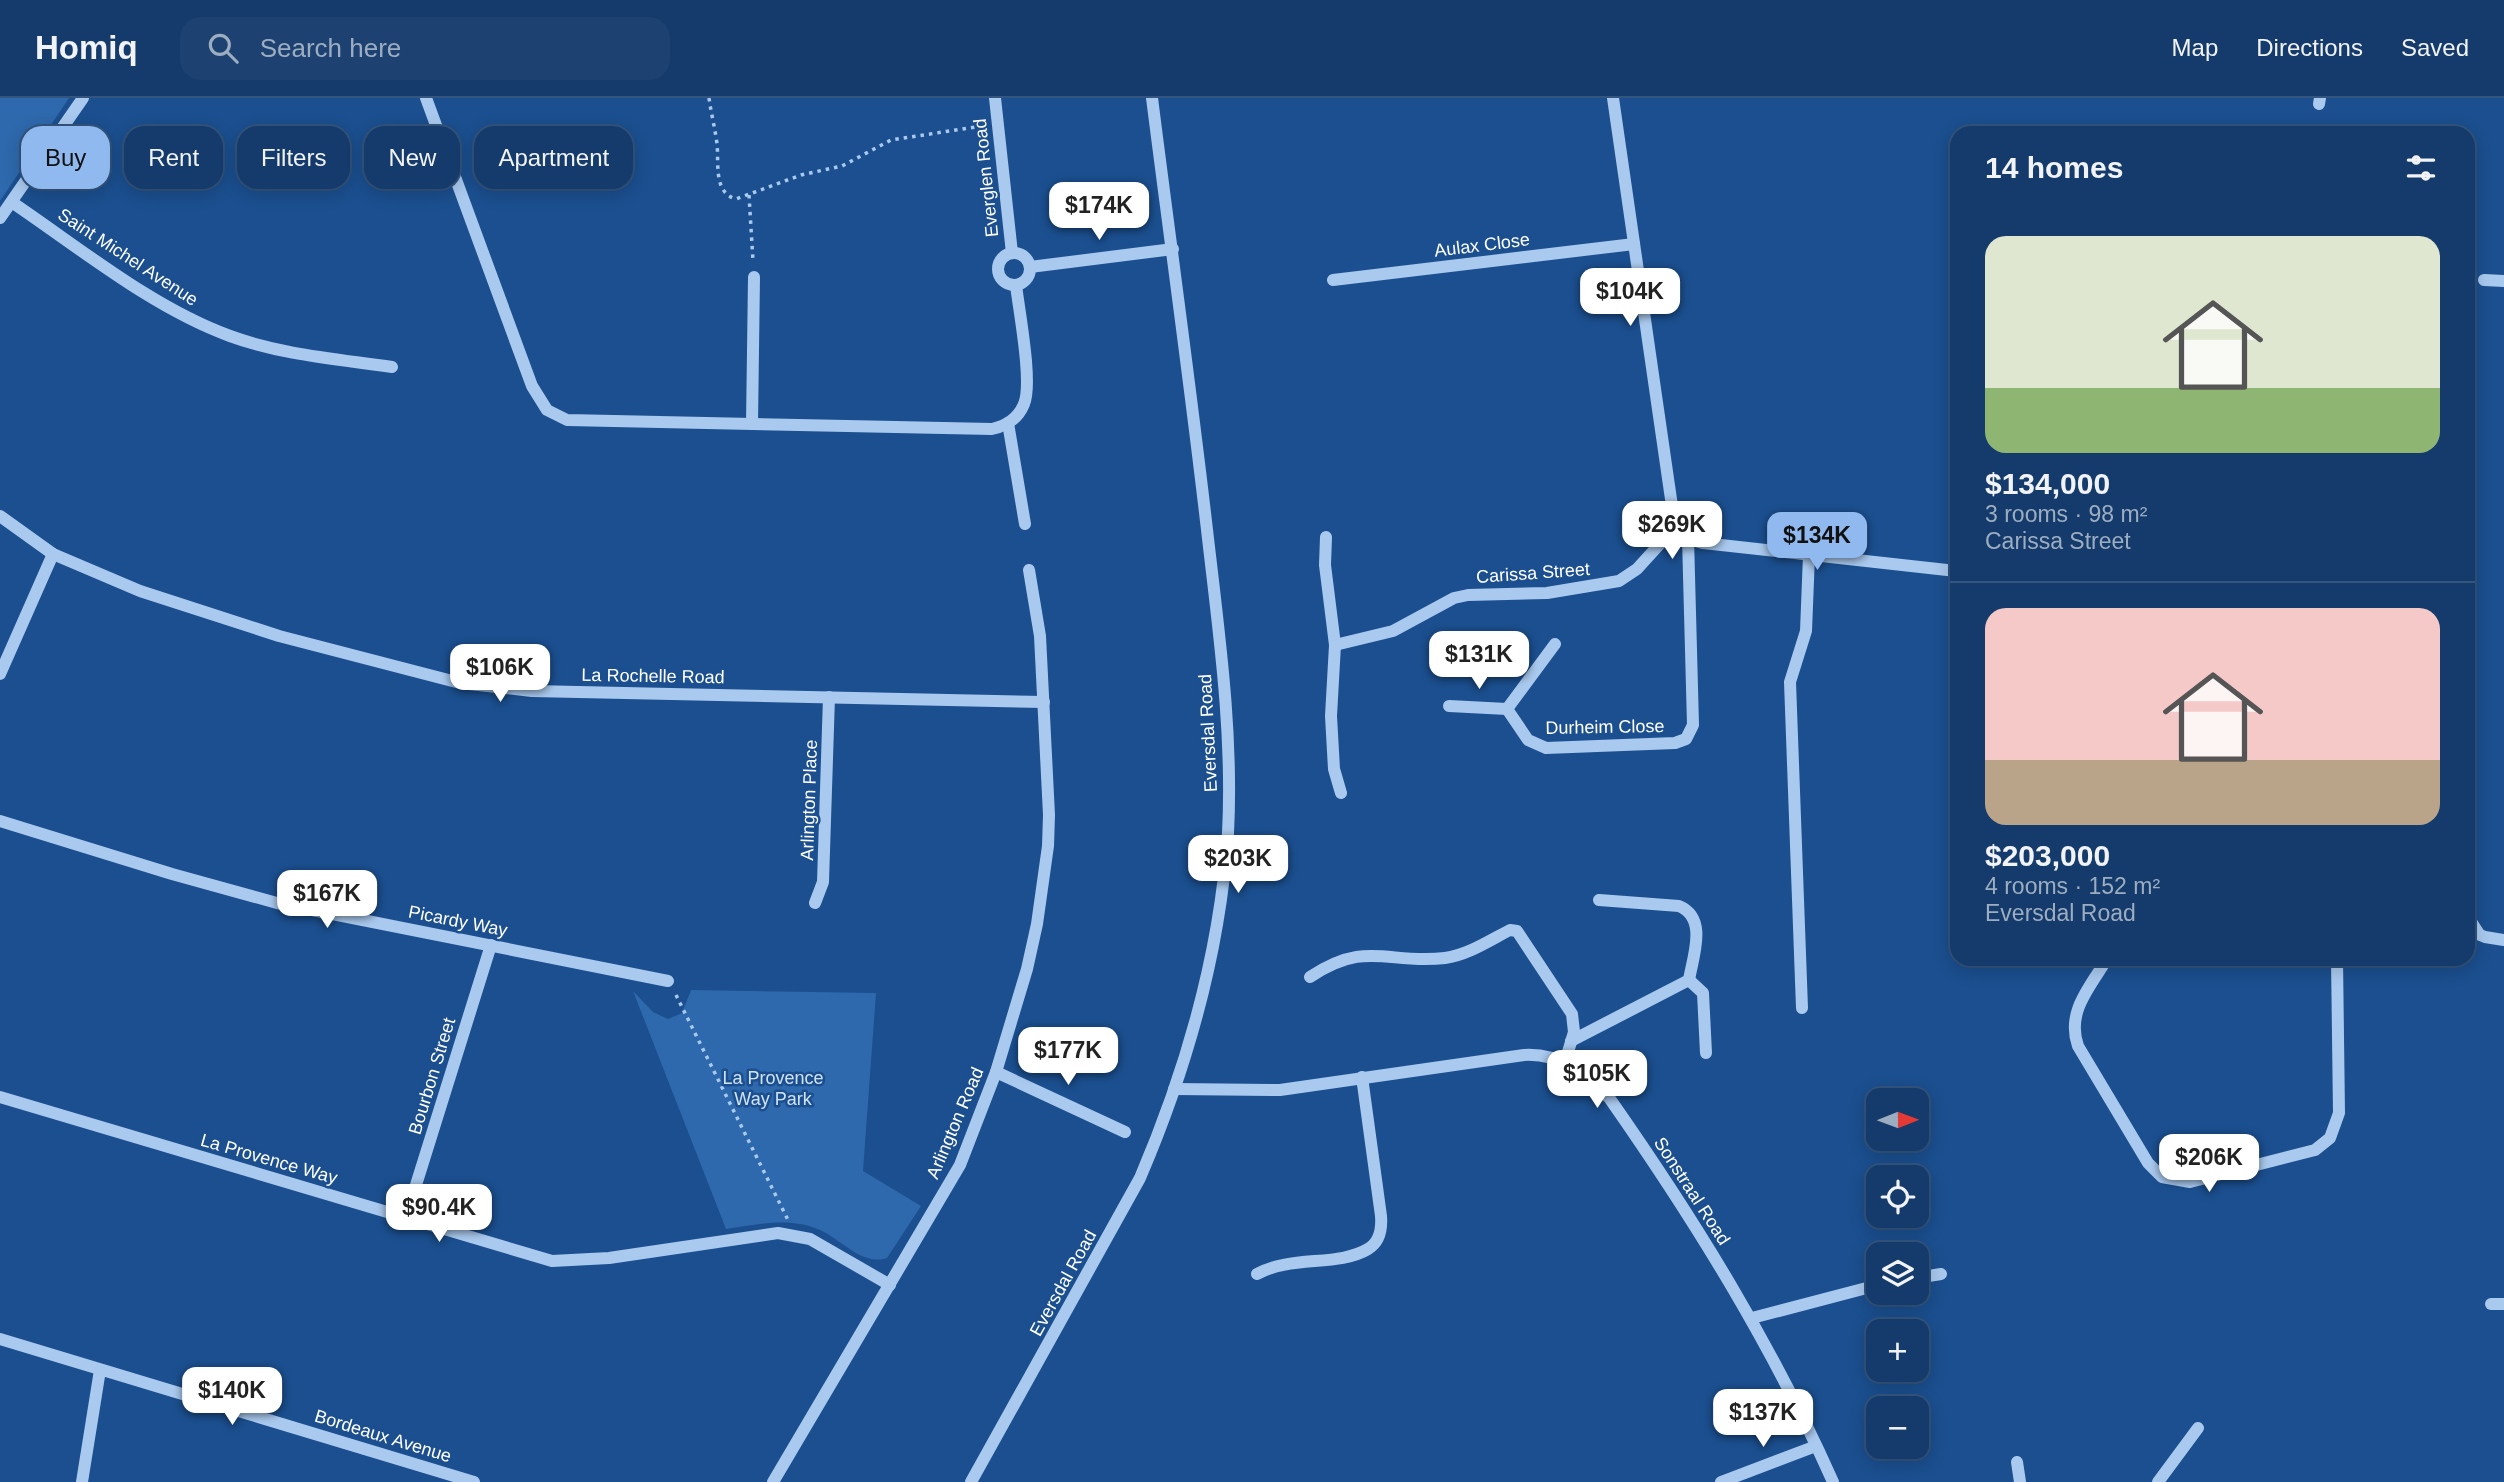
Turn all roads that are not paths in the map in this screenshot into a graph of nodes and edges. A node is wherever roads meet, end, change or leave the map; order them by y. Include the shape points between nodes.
1 (83, 98) edge
2 (426, 98) edge
3 (995, 98) edge
4 (1152, 98) edge
5 (1613, 98) edge
6 (13, 203) junction
7 (0, 218) edge
8 (1634, 244) junction
9 (1173, 249) junction
10 (1012, 253) junction
11 (1030, 267) junction
12 (754, 277) road end
13 (1333, 280) dead end
14 (2484, 280) dead end
15 (2504, 281) edge
16 (1016, 285) junction
17 (392, 367) dead end
18 (1008, 423) junction
19 (752, 424) junction
20 (0, 516) edge
21 (1025, 524) dead end
22 (1677, 524) junction
23 (1326, 537) dead end
24 (1688, 538) junction
25 (53, 554) junction
26 (1809, 555) junction
27 (1029, 570) dead end
28 (1950, 570) edge
29 (1555, 644) dead end
30 (1335, 645) junction
31 (0, 674) edge
32 (829, 697) junction
33 (1044, 702) junction
34 (1449, 706) dead end
35 (1507, 709) junction
36 (1342, 793) dead end
37 (0, 821) edge
38 (1599, 900) dead end
39 (815, 902) dead end
40 (2475, 933) edge
41 (2504, 940) edge
42 (491, 945) junction
43 (2103, 966) edge
44 (2337, 966) edge
45 (1310, 977) dead end
46 (1689, 980) junction
47 (668, 981) road end
48 (1802, 1008) dead end
49 (1572, 1041) junction
50 (1706, 1054) dead end
51 (1565, 1062) junction
52 (996, 1072) junction
53 (1362, 1077) junction
54 (1174, 1089) junction
55 (0, 1097) edge
56 (1125, 1132) dead end
57 (406, 1217) junction
58 (1941, 1274) dead end
59 (1257, 1275) dead end
60 (1929, 1276) edge
61 (890, 1285) junction
62 (1866, 1288) edge
63 (1752, 1318) junction
64 (0, 1339) edge
65 (100, 1370) junction
66 (2199, 1429) dead end
67 (1816, 1446) junction
68 (2017, 1462) dead end
69 (82, 1482) edge
70 (474, 1482) edge
71 (773, 1482) edge
72 (971, 1482) edge
73 (1721, 1482) edge
74 (1833, 1482) edge
75 (2020, 1482) edge
76 (2158, 1482) edge

1 - 6 street
2 - 19 street via 532,386 547,410 575,421
3 - 10 street, Everglen Road
4 - 9 street, Eversdal Road
5 - 8 street
6 - 7 street
6 - 17 street, Saint Michel Avenue via 198,323 262,346
8 - 13 street, Aulax Close
8 - 22 street
9 - 11 street
9 - 54 street, Eversdal Road via 1216,607 1230,771 1215,942
10 - 11 street via 1025,258
10 - 16 street via 1002,259 998,270 1002,280
11 - 16 street via 1028,278
12 - 19 street
14 - 15 street
16 - 18 street via 1028,388 1024,406
18 - 19 street via 992,429
18 - 21 street
20 - 25 street, La Rochelle Road
22 - 24 street
22 - 30 street, Carissa Street via 1637,569 1619,581 1547,593 1454,598 1393,631
23 - 30 street
24 - 26 street
24 - 35 street, Durheim Close via 1693,725 1686,739 1546,748 1528,740
25 - 31 street
25 - 32 street, La Rochelle Road via 140,591 279,636 460,683 531,691
26 - 28 street
26 - 48 street via 1806,631 1790,682
27 - 33 street, Arlington Road
29 - 35 street
30 - 36 street via 1331,716 1334,769
32 - 33 street, La Rochelle Road
32 - 39 street, Arlington Place via 823,882
33 - 52 street, Arlington Road via 1048,846 1030,958
34 - 35 street
37 - 42 street, Picardy Way via 277,903
38 - 46 street via 1688,910 1697,928
40 - 41 street
42 - 47 street, Picardy Way
42 - 57 street, Bourbon Street
43 - 44 street via 2075,1013 2078,1046 2148,1163 2162,1177 2190,1182 2315,1150 2330,1138 2339,1113
45 - 49 street via 1337,961 1362,955 1448,958 1517,930 1572,1014
46 - 49 street
46 - 50 street via 1703,993
49 - 51 street
51 - 53 street, Sonstraal Road via 1524,1055
51 - 63 street, Sonstraal Road via 1610,1099
52 - 56 street
52 - 61 street, Arlington Road via 960,1165
53 - 54 street, Sonstraal Road via 1268,1091
53 - 59 street via 1381,1233 1369,1249 1354,1255 1282,1264
54 - 72 street, Eversdal Road via 1140,1178
55 - 57 street, La Provence Way
57 - 61 street, La Provence Way via 565,1262 763,1235 795,1236 810,1239
58 - 60 street
61 - 71 street, Arlington Road
62 - 63 street
63 - 67 street, Sonstraal Road
64 - 65 street, Bordeaux Avenue
65 - 69 street
65 - 70 street, Bordeaux Avenue
66 - 76 street
67 - 73 street
67 - 74 street, Sonstraal Road
68 - 75 street

